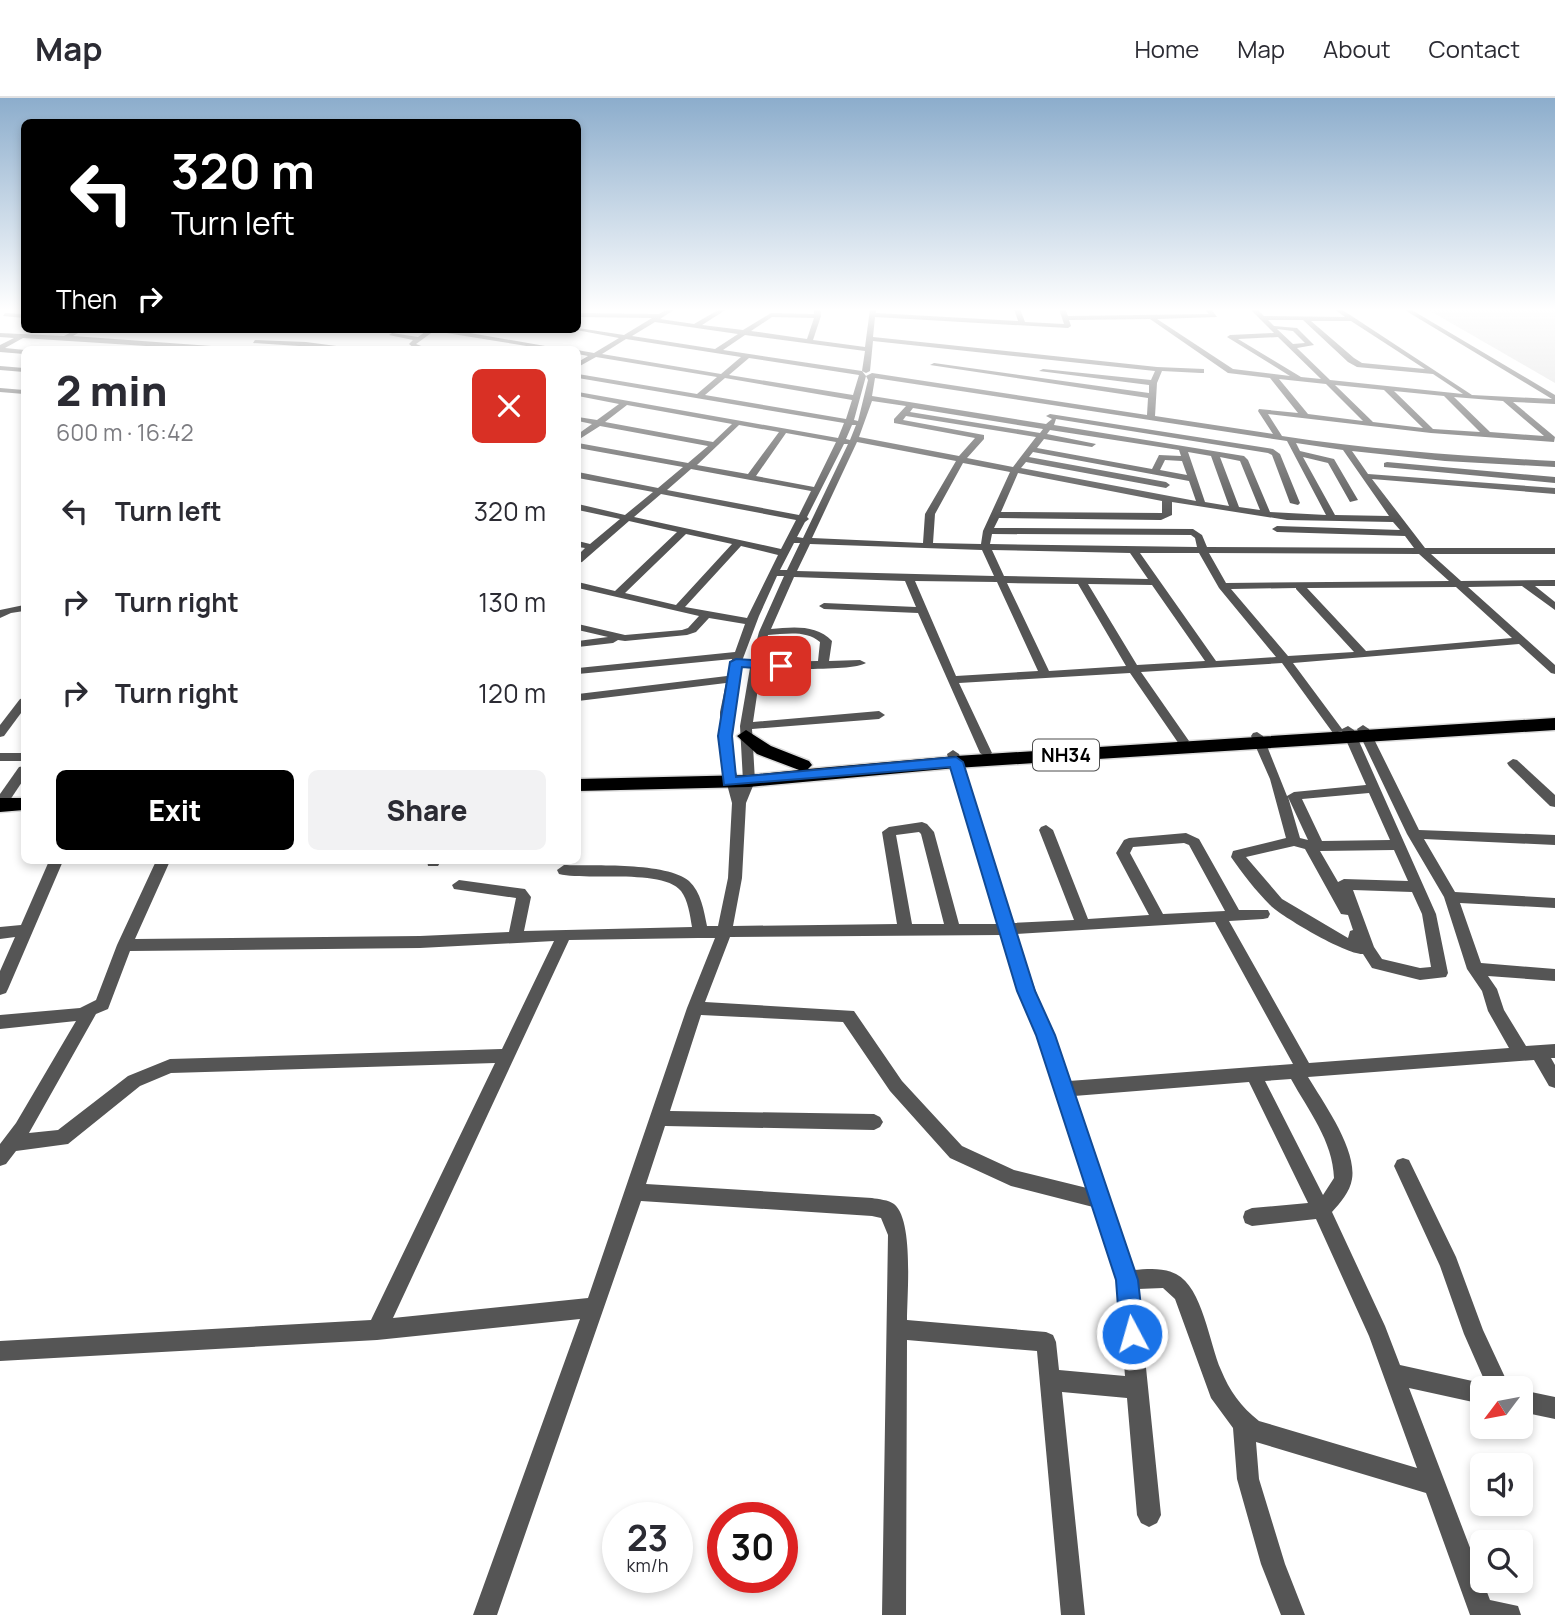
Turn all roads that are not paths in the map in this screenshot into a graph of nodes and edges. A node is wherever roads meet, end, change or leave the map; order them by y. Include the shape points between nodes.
1 (601, 380) edge
2 (719, 380) edge
3 (747, 380) edge
4 (864, 380) edge
5 (872, 380) edge
6 (903, 380) edge
7 (931, 380) edge
8 (1048, 380) edge
9 (1120, 380) edge
10 (1154, 380) edge
11 (1275, 380) edge
12 (1309, 380) edge
13 (1326, 380) edge
14 (1446, 380) edge
15 (1529, 380) edge
16 (1328, 382) junction
17 (21, 383) edge
18 (1153, 383) junction
19 (930, 384) junction
20 (1386, 388) junction
21 (5, 391) edge
22 (898, 393) dead end
23 (1446, 394) junction
24 (581, 395) edge
25 (699, 396) junction
26 (1152, 396) junction
27 (1473, 397) junction
28 (856, 398) junction
29 (868, 398) junction
30 (1555, 398) edge
31 (1505, 399) junction
32 (949, 401) dead end
33 (625, 403) junction
34 (912, 404) junction
35 (1065, 407) junction
36 (904, 414) junction
37 (1043, 415) dead end
38 (1306, 416) junction
39 (1151, 419) junction
40 (581, 420) edge
41 (1053, 422) junction
42 (598, 423) junction
43 (737, 423) junction
44 (855, 423) junction
45 (1371, 424) junction
46 (784, 431) junction
47 (1431, 431) junction
48 (1488, 435) junction
49 (581, 436) edge
50 (981, 437) junction
51 (1279, 438) junction
52 (1290, 440) junction
53 (1554, 440) edge
54 (849, 441) junction
55 (1070, 441) junction
56 (1037, 443) junction
57 (715, 444) junction
58 (1092, 444) dead end
59 (581, 446) edge
60 (1182, 448) junction
61 (1346, 448) junction
62 (1380, 451) junction
63 (1214, 453) junction
64 (1297, 453) junction
65 (1058, 454) junction
66 (961, 459) junction
67 (1024, 459) junction
68 (1186, 459) junction
69 (1099, 462) junction
70 (1555, 464) edge
71 (688, 465) junction
72 (1387, 465) junction
73 (1016, 469) junction
74 (1154, 471) junction
75 (1091, 472) junction
76 (1174, 475) junction
77 (581, 476) edge
78 (1366, 476) junction
79 (751, 477) junction
80 (1391, 478) junction
81 (1192, 479) junction
82 (1555, 480) edge
83 (1085, 483) junction
84 (1166, 485) junction
85 (818, 490) junction
86 (657, 491) junction
87 (1555, 491) edge
88 (1144, 494) junction
89 (1162, 498) junction
90 (1353, 500) dead end
91 (1201, 503) junction
92 (1295, 503) dead end
93 (581, 508) edge
94 (1235, 508) junction
95 (1266, 513) junction
96 (995, 515) junction
97 (1278, 516) junction
98 (1142, 517) junction
99 (625, 518) junction
100 (1332, 518) junction
101 (804, 519) junction
102 (1396, 519) junction
103 (1277, 529) junction
104 (684, 531) junction
105 (988, 531) junction
106 (1407, 533) junction
107 (791, 540) junction
108 (807, 541) junction
109 (739, 542) junction
110 (581, 545) edge
111 (929, 546) junction
112 (592, 547) junction
113 (985, 547) junction
114 (1133, 550) junction
115 (1203, 551) junction
116 (1294, 551) junction
117 (1422, 551) junction
118 (1555, 551) edge
119 (784, 552) junction
120 (581, 557) edge
121 (773, 573) junction
122 (792, 574) junction
123 (909, 578) junction
124 (999, 579) junction
125 (1081, 580) junction
126 (1155, 582) junction
127 (1524, 583) junction
128 (1555, 583) edge
129 (1456, 584) junction
130 (581, 586) edge
131 (1223, 586) junction
132 (1300, 587) junction
133 (617, 595) junction
134 (824, 606) dead end
135 (1555, 607) edge
136 (21, 608) edge
137 (678, 609) junction
138 (922, 610) junction
139 (707, 614) junction
140 (0, 615) edge
141 (749, 622) junction
142 (581, 628) edge
143 (764, 632) junction
144 (625, 638) junction
145 (1521, 641) junction
146 (581, 644) edge
147 (1363, 655) junction
148 (737, 659) junction
149 (1285, 660) junction
150 (860, 663) dead end
151 (1213, 664) junction
152 (755, 665) junction
153 (823, 665) junction
154 (1133, 669) junction
155 (581, 671) edge
156 (1555, 671) edge
157 (1045, 674) junction
158 (733, 679) junction
159 (952, 680) junction
160 (581, 698) edge
161 (21, 706) edge
162 (880, 715) dead end
163 (1555, 715) edge
164 (1555, 724) edge
165 (21, 726) edge
166 (2, 729) edge
167 (746, 731) junction
168 (1353, 732) junction
169 (1259, 739) junction
170 (1183, 741) junction
171 (986, 753) junction
172 (0, 757) edge
173 (21, 757) edge
174 (955, 758) junction
175 (1513, 763) dead end
176 (802, 765) junction
177 (748, 775) junction
178 (581, 776) edge
179 (728, 776) junction
180 (21, 777) edge
181 (581, 785) edge
182 (1375, 789) junction
183 (11, 800) edge
184 (739, 803) junction
185 (1555, 803) edge
186 (1046, 830) dead end
187 (1414, 834) junction
188 (1555, 840) edge
189 (1294, 841) junction
190 (1398, 845) junction
191 (55, 864) edge
192 (162, 864) edge
193 (564, 870) dead end
194 (459, 885) dead end
195 (1416, 887) junction
196 (1451, 897) junction
197 (1553, 907) edge
198 (1263, 914) dead end
199 (1227, 916) junction
200 (1160, 920) junction
201 (1083, 924) junction
202 (1006, 929) junction
203 (25, 930) junction
204 (953, 930) junction
205 (906, 931) junction
206 (0, 933) edge
207 (701, 933) junction
208 (724, 934) junction
209 (564, 936) junction
210 (515, 938) junction
211 (125, 945) junction
212 (1475, 968) junction
213 (1555, 975) edge
214 (0, 989) edge
215 (695, 1008) junction
216 (89, 1013) junction
217 (0, 1022) edge
218 (1539, 1053) edge
219 (506, 1056) junction
220 (1300, 1071) junction
221 (1254, 1075) junction
222 (1555, 1081) edge
223 (1064, 1089) junction
224 (660, 1118) junction
225 (874, 1122) dead end
226 (12, 1143) junction
227 (0, 1158) edge
228 (1403, 1166) dead end
229 (635, 1192) junction
230 (1100, 1200) junction
231 (1321, 1210) junction
232 (1252, 1217) dead end
233 (1127, 1280) junction
234 (594, 1307) junction
235 (897, 1329) junction
236 (377, 1330) junction
237 (0, 1351) edge
238 (1393, 1374) junction
239 (1493, 1376) edge
240 (1050, 1380) junction
241 (1137, 1388) junction
242 (1470, 1390) edge
243 (1533, 1403) edge
244 (1555, 1408) edge
245 (1244, 1424) junction
246 (1434, 1484) junction
247 (1149, 1515) dead end
248 (1482, 1613) edge
249 (485, 1615) edge
250 (894, 1615) edge
251 (1073, 1615) edge
252 (1293, 1615) edge
253 (1509, 1615) edge

1 - 25 street
2 - 25 street
3 - 28 street
4 - 28 street
5 - 29 street
6 - 19 street
7 - 19 street
8 - 26 street
9 - 18 street
10 - 18 street
11 - 38 street
12 - 16 street
13 - 16 street
14 - 27 street
15 - 30 street
16 - 20 street
16 - 45 street
17 - 21 street
18 - 26 street
19 - 35 street
20 - 23 street
20 - 47 street
22 - 32 street
23 - 27 street
23 - 48 street
24 - 33 street
25 - 44 street
26 - 39 street
27 - 31 street
28 - 44 street
29 - 34 street
29 - 44 street
30 - 31 street
31 - 53 street
33 - 42 street
33 - 43 street
34 - 36 street
34 - 41 street
35 - 39 street
35 - 41 street
36 - 50 street via 897,421
36 - 56 street
37 - 41 street
38 - 45 street
38 - 51 street via 1262,411
39 - 51 street
40 - 42 street
41 - 56 street
41 - 60 street
41 - 92 street via 1270,451 1276,454
42 - 49 street
42 - 57 street
43 - 46 street
43 - 57 street
44 - 54 street
45 - 47 street
46 - 54 street
46 - 79 street
47 - 48 street
48 - 53 street
50 - 56 street
50 - 66 street
51 - 52 street
52 - 61 street
52 - 64 street
54 - 66 street
54 - 85 street
54 - 108 street
55 - 56 street
55 - 58 street
55 - 65 street
56 - 65 street
56 - 67 street
57 - 71 street
59 - 71 street
60 - 63 street
60 - 68 street
61 - 62 street
61 - 78 street
62 - 70 street
62 - 72 street
63 - 94 street
63 - 95 street via 1244,460
64 - 90 street via 1331,461
64 - 100 street
65 - 69 street
66 - 73 street
66 - 111 street via 928,520
67 - 73 street
67 - 75 street
68 - 74 street via 1162,457
68 - 81 street
69 - 74 street
69 - 75 street
71 - 79 street
71 - 86 street
72 - 80 street
72 - 82 street
73 - 83 street
73 - 96 street
74 - 76 street
75 - 83 street
75 - 84 street
76 - 81 street
76 - 84 street
77 - 86 street
78 - 80 street
78 - 102 street
79 - 85 street
80 - 87 street
81 - 91 street
83 - 88 street
84 - 89 street
85 - 101 street
86 - 99 street
86 - 101 street
88 - 89 street
88 - 98 street
89 - 91 street
89 - 98 street via 1166,516
91 - 94 street
93 - 99 street
94 - 95 street
95 - 97 street
96 - 98 street
96 - 105 street
97 - 100 street
97 - 103 street
99 - 104 street
99 - 112 street
100 - 102 street
101 - 107 street
102 - 106 street
103 - 106 street
103 - 116 street
104 - 109 street
104 - 133 street
105 - 113 street
105 - 115 street via 1193,532
106 - 117 street
107 - 108 street
107 - 119 street
108 - 111 street
108 - 122 street
109 - 119 street
109 - 137 street
110 - 112 street
111 - 113 street
112 - 120 street
113 - 114 street
113 - 124 street
114 - 115 street
114 - 126 street
115 - 116 street
115 - 131 street
116 - 117 street
117 - 118 street
117 - 129 street
119 - 121 street
121 - 122 street
121 - 141 street
122 - 123 street
122 - 143 street
123 - 124 street
123 - 138 street
124 - 125 street
124 - 157 street
125 - 126 street
125 - 154 street
126 - 151 street
127 - 128 street
127 - 129 street
127 - 135 street
129 - 132 street
129 - 145 street
130 - 133 street
131 - 132 street
131 - 149 street
132 - 147 street
133 - 137 street
134 - 138 street
136 - 140 street
137 - 139 street
138 - 159 street
139 - 141 street
139 - 144 street via 683,633
141 - 148 street
142 - 144 street
143 - 152 street
143 - 153 street via 822,637 826,642
144 - 146 street
145 - 147 street
145 - 156 street
147 - 149 street
148 - 152 street
148 - 155 street
148 - 158 street
149 - 151 street
149 - 168 street
150 - 153 street
151 - 154 street
152 - 153 street
152 - 167 street
154 - 157 street
154 - 170 street
157 - 159 street
158 - 160 street
158 - 179 street via 725,736
159 - 171 street
161 - 166 street
162 - 167 street
163 - 168 highway, NH34
164 - 168 highway, NH34
165 - 166 street
167 - 176 highway via 764,750
167 - 177 street
168 - 169 highway, NH34
168 - 182 street
168 - 187 street
169 - 170 highway, NH34
169 - 174 highway, NH34
169 - 189 street
170 - 171 highway, NH34
171 - 174 highway, NH34
172 - 173 street
174 - 176 highway, NH34
174 - 177 highway, NH34
174 - 202 street
175 - 185 street
176 - 177 highway, NH34
177 - 179 highway, NH34
177 - 184 street
178 - 179 highway, NH34
179 - 181 highway, NH34
179 - 184 street
180 - 183 street
182 - 190 street
182 - 190 street via 1294,796 1317,846
184 - 208 street via 735,878
186 - 201 street
187 - 188 street
187 - 196 street
189 - 189 street via 1238,857 1277,903 1359,948 1348,912 1310,846
190 - 195 street
191 - 203 street
192 - 211 street
193 - 207 street via 654,875 682,883 691,896
194 - 210 street via 520,893
195 - 195 street via 1344,884 1377,964 1420,974 1440,973 1429,914
196 - 197 street
196 - 212 street
198 - 199 street
199 - 200 street
199 - 200 street via 1194,842 1185,838 1129,843 1123,853
199 - 220 street
200 - 201 street
201 - 202 street
202 - 204 street
202 - 223 street
203 - 206 street
203 - 214 street
204 - 205 street
204 - 205 street via 927,832 916,826 889,832
205 - 208 street
207 - 208 street
207 - 209 street
208 - 215 street
209 - 210 street
209 - 219 street
210 - 211 street
211 - 216 street via 102,1004
212 - 213 street
212 - 218 street via 1496,1011
215 - 224 street
215 - 230 street via 848,1016 896,1086 956,1152 1011,1178
216 - 217 street
216 - 226 street
218 - 220 street
218 - 222 street
219 - 226 street via 170,1066 134,1081 62,1138
219 - 236 street
220 - 221 street
220 - 231 street via 1339,1152 1344,1175 1341,1186
221 - 223 street
221 - 231 street
223 - 230 street
224 - 225 street
224 - 229 street
226 - 227 street
228 - 239 street
229 - 234 street
229 - 235 street via 887,1210 898,1235
230 - 233 street
231 - 232 street
231 - 238 street
233 - 241 street
233 - 245 street via 1163,1278 1181,1289 1222,1398
234 - 236 street
234 - 249 street
235 - 240 street via 1046,1342
235 - 250 street
236 - 237 street
238 - 242 street
238 - 246 street
240 - 241 street
240 - 251 street
241 - 247 street
243 - 244 street
245 - 246 street
245 - 252 street via 1248,1479
246 - 248 street
248 - 253 street

